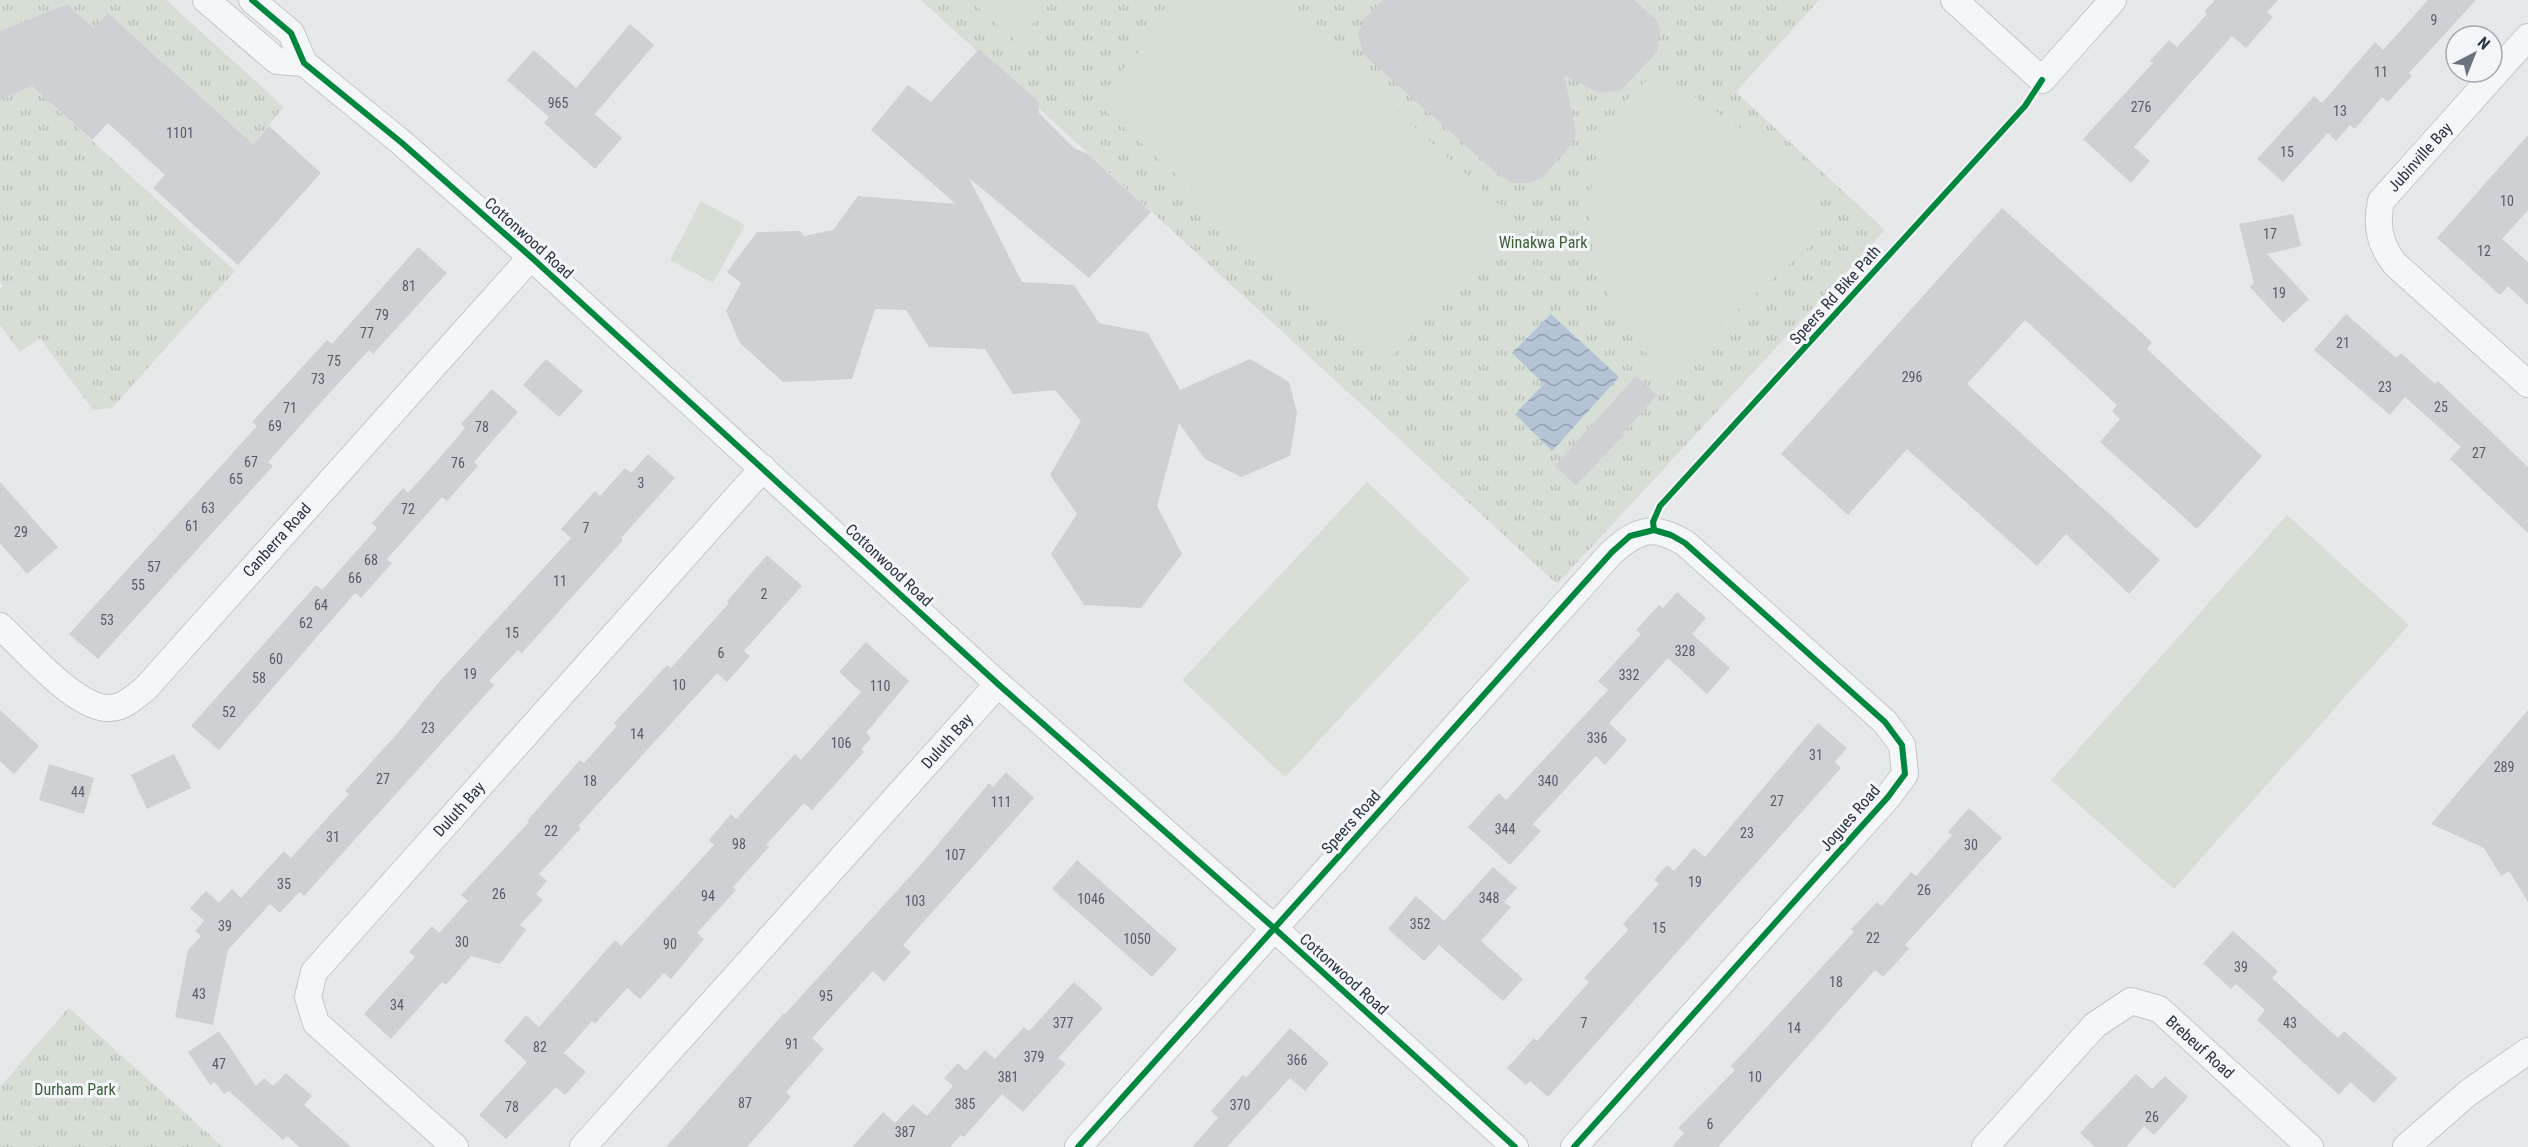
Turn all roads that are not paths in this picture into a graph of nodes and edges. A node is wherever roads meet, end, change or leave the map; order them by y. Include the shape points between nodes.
1 (206, 0) edge
2 (252, 0) edge
3 (1954, 0) edge
4 (2113, 0) edge
5 (2528, 37) edge
6 (304, 63) junction
7 (531, 256) junction
8 (2528, 384) edge
9 (763, 468) junction
10 (1654, 530) joint
11 (0, 626) edge
12 (998, 684) junction
13 (1274, 928) junction
14 (2528, 1051) edge
15 (455, 1147) edge
16 (583, 1147) edge
17 (1078, 1147) edge
18 (1515, 1147) edge
19 (1574, 1147) edge
20 (1985, 1147) edge
21 (2310, 1147) edge
22 (2406, 1147) edge

1 - 6 street via 277,61
2 - 6 street, Cottonwood Road via 291,33
3 - 4 street via 2042,80
5 - 8 street, Jubinville Bay via 2381,201 2377,219 2380,240 2395,264
6 - 7 street, Cottonwood Road via 402,142
7 - 9 street, Cottonwood Road
7 - 11 street, Canberra Road via 145,688 127,703 109,708 84,703
9 - 12 street, Cottonwood Road
9 - 15 street, Duluth Bay via 314,972 308,997 316,1023
10 - 13 street, Speers Road via 1630,536 1612,552
10 - 19 street, Jogues Road via 1685,543 1885,722 1902,745 1905,774
12 - 13 street, Cottonwood Road
12 - 16 street, Duluth Bay
13 - 17 street, Speers Road
13 - 18 street, Cottonwood Road
14 - 22 street via 2468,1093
20 - 21 street, Brebeuf Road via 2095,1025 2131,1001 2159,1009

